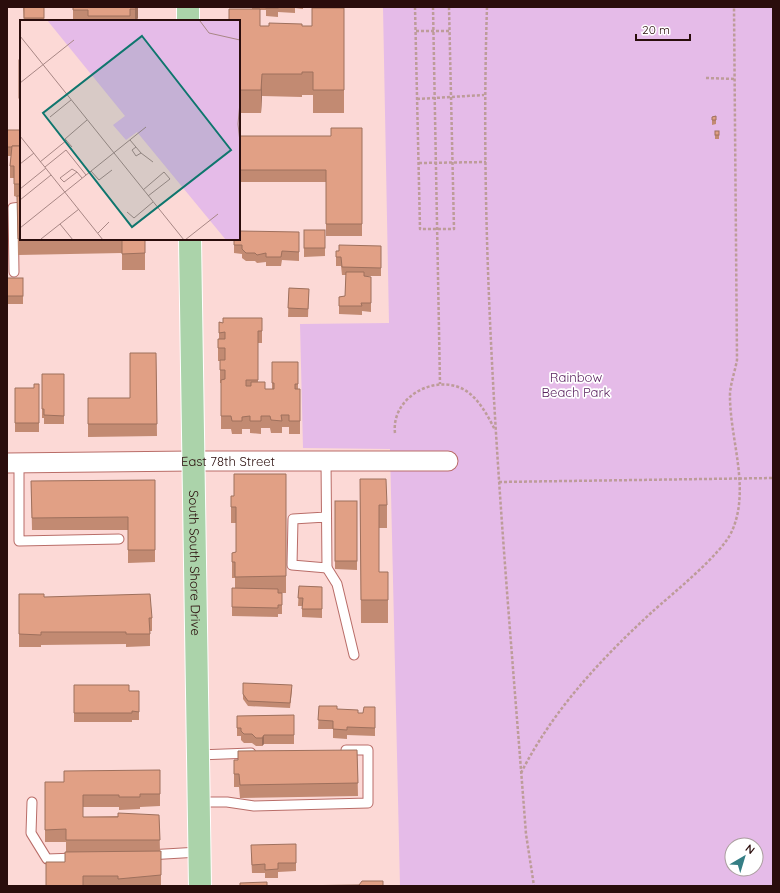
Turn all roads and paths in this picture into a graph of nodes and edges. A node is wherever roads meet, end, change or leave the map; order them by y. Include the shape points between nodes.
1 (188, 7) edge
2 (415, 7) edge
3 (433, 7) edge
4 (449, 7) edge
5 (487, 7) edge
6 (734, 7) edge
7 (188, 20) edge
8 (416, 31) junction
9 (433, 31) junction
10 (450, 31) junction
11 (706, 78) dead end
12 (734, 79) junction
13 (484, 95) junction
14 (451, 97) junction
15 (417, 98) junction
16 (435, 98) junction
17 (452, 162) junction
18 (486, 162) junction
19 (419, 163) junction
20 (435, 163) junction
21 (20, 207) edge
22 (10, 222) edge
23 (437, 229) junction
24 (190, 240) edge
25 (14, 272) dead end
26 (440, 384) junction
27 (496, 432) junction
28 (395, 433) dead end
29 (193, 461) junction
30 (326, 461) junction
31 (448, 461) dead end
32 (13, 463) edge
33 (738, 478) junction
34 (773, 478) edge
35 (500, 482) junction
36 (326, 517) junction
37 (119, 539) dead end
38 (327, 568) junction
39 (354, 655) dead end
40 (337, 751) edge
41 (260, 753) edge
42 (198, 755) junction
43 (521, 774) junction
44 (32, 802) dead end
45 (199, 802) junction
46 (199, 852) junction
47 (138, 855) edge
48 (85, 857) edge
49 (200, 886) edge
50 (534, 886) edge

1 - 7 main road
2 - 8 path
3 - 9 path
4 - 10 path
5 - 13 path
6 - 12 path
8 - 9 path
8 - 15 path
9 - 10 path
9 - 16 path
10 - 14 path
11 - 12 path
12 - 33 path via 737,360 730,392
13 - 14 path
13 - 18 path
14 - 16 path
14 - 17 path
15 - 16 path
15 - 19 path
16 - 20 path
17 - 18 path
17 - 20 path
17 - 23 path via 454,229
18 - 27 path via 488,284
19 - 20 path
19 - 23 path via 420,229
20 - 23 path
21 - 22 lane via 13,208
22 - 25 lane
23 - 26 path
24 - 29 main road, South South Shore Drive
26 - 27 path via 457,387 472,396 489,417
26 - 28 path via 414,393 405,401 396,418
27 - 35 path
29 - 30 street, East 78th Street
29 - 32 street, East 78th Street
29 - 42 main road, South South Shore Drive
30 - 31 street, East 78th Street
30 - 36 lane
32 - 37 lane via 19,541
33 - 34 path
33 - 35 path
33 - 43 path via 739,500 736,521 725,542 613,649 582,683 547,727
35 - 43 path
36 - 38 lane
36 - 38 lane via 293,519 292,565
38 - 39 lane via 337,584
40 - 45 lane via 368,750 368,803 254,806 227,802
41 - 42 lane
42 - 45 main road, South South Shore Drive
43 - 50 path
44 - 48 lane via 31,833 47,859
45 - 46 main road, South South Shore Drive
46 - 47 lane
46 - 49 main road, South South Shore Drive

